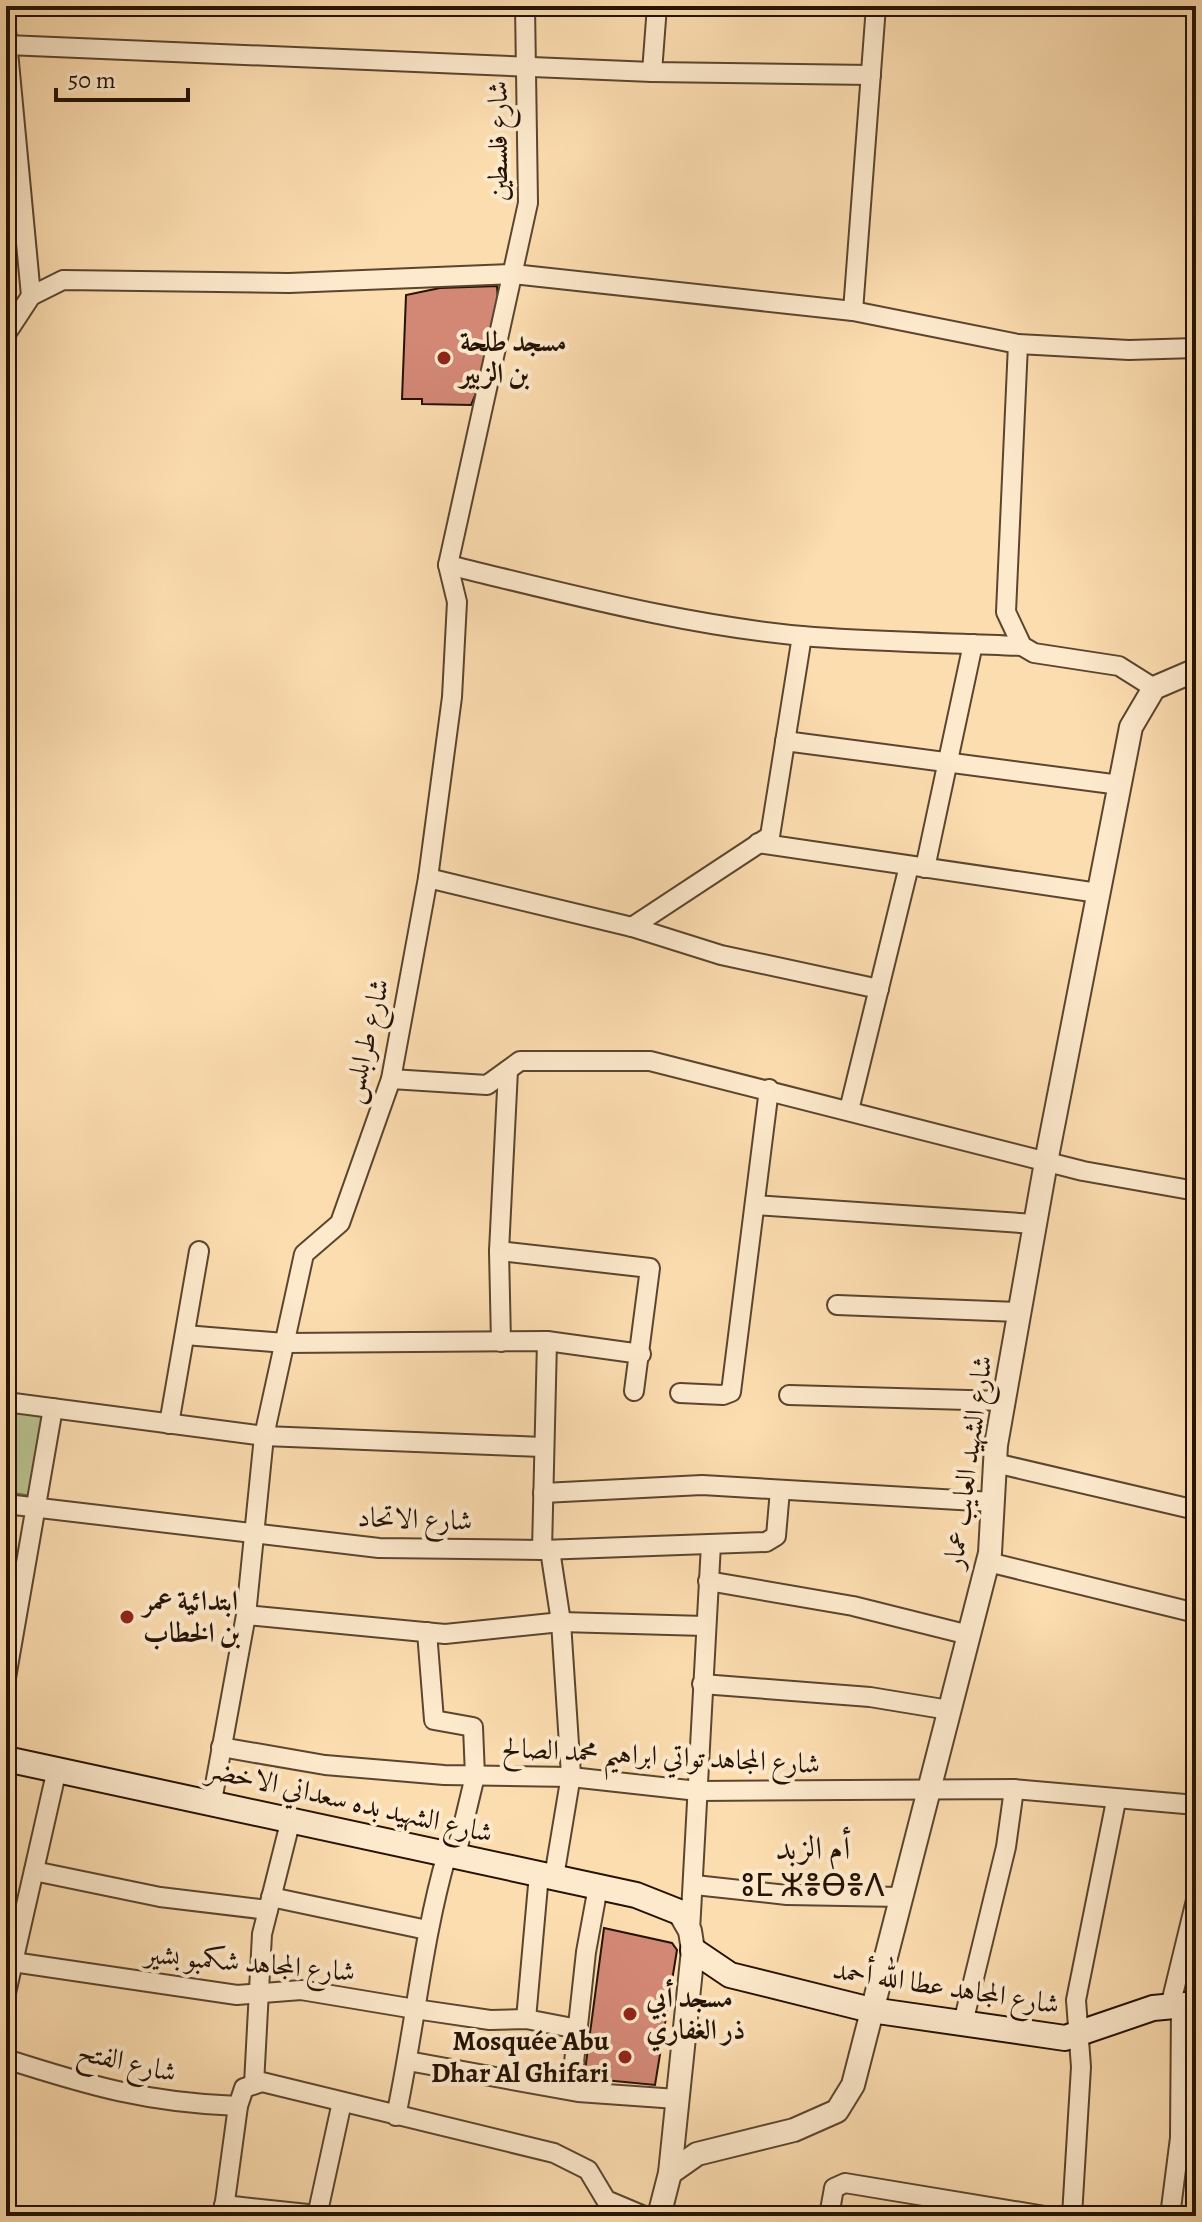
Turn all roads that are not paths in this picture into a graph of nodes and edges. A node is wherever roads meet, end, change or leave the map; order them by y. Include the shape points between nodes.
1 (525, 6) edge
2 (657, 6) edge
3 (876, 6) edge
4 (7, 38) edge
5 (526, 65) junction
6 (652, 72) junction
7 (871, 75) junction
8 (513, 274) junction
9 (31, 296) junction
10 (853, 311) junction
11 (6, 334) edge
12 (1018, 344) junction
13 (1196, 348) edge
14 (448, 565) junction
15 (802, 636) junction
16 (973, 644) junction
17 (1022, 646) junction
18 (1196, 670) edge
19 (1154, 688) junction
20 (785, 741) junction
21 (948, 762) junction
22 (1120, 785) junction
23 (758, 843) junction
24 (917, 867) junction
25 (428, 878) junction
26 (1098, 893) junction
27 (632, 927) junction
28 (879, 989) junction
29 (508, 1070) junction
30 (391, 1079) junction
31 (769, 1089) junction
32 (849, 1110) junction
33 (1046, 1162) junction
34 (1196, 1191) edge
35 (755, 1205) junction
36 (1035, 1224) junction
37 (199, 1251) dead end
38 (499, 1251) junction
39 (837, 1305) dead end
40 (1020, 1312) junction
41 (185, 1335) junction
42 (547, 1341) junction
43 (501, 1342) junction
44 (285, 1343) junction
45 (641, 1354) junction
46 (634, 1391) dead end
47 (680, 1393) dead end
48 (789, 1395) dead end
49 (1004, 1401) junction
50 (6, 1402) edge
51 (53, 1408) junction
52 (169, 1424) junction
53 (264, 1436) junction
54 (543, 1447) junction
55 (995, 1463) junction
56 (780, 1490) junction
57 (543, 1493) junction
58 (993, 1502) junction
59 (6, 1504) edge
60 (37, 1507) junction
61 (1196, 1510) edge
62 (253, 1533) junction
63 (711, 1544) junction
64 (546, 1550) junction
65 (988, 1562) junction
66 (708, 1581) junction
67 (1196, 1613) edge
68 (246, 1615) junction
69 (561, 1622) junction
70 (705, 1626) junction
71 (427, 1632) junction
72 (969, 1635) junction
73 (6, 1678) edge
74 (702, 1684) junction
75 (949, 1710) junction
76 (221, 1747) junction
77 (6, 1759) edge
78 (57, 1769) junction
79 (475, 1776) junction
80 (571, 1777) junction
81 (929, 1789) junction
82 (1014, 1789) junction
83 (698, 1791) junction
84 (212, 1801) junction
85 (1116, 1801) junction
86 (1196, 1805) edge
87 (291, 1819) junction
88 (452, 1854) junction
89 (34, 1871) junction
90 (547, 1876) junction
91 (695, 1885) junction
92 (598, 1887) junction
93 (901, 1897) junction
94 (1196, 1900) edge
95 (269, 1903) junction
96 (427, 1930) junction
97 (687, 1931) junction
98 (13, 1962) junction
99 (6, 1993) edge
100 (261, 1993) junction
101 (1182, 2005) edge
102 (415, 2009) junction
103 (871, 2010) junction
104 (526, 2019) junction
105 (963, 2023) junction
106 (578, 2029) junction
107 (1077, 2034) junction
108 (6, 2059) edge
109 (408, 2061) junction
110 (254, 2084) junction
111 (571, 2090) junction
112 (677, 2099) junction
113 (342, 2102) junction
114 (238, 2106) junction
115 (396, 2116) junction
116 (1188, 2149) edge
117 (670, 2173) junction
118 (948, 2209) edge
119 (224, 2210) edge
120 (317, 2216) edge
121 (644, 2216) edge
122 (659, 2216) edge
123 (829, 2216) edge
124 (1045, 2216) edge
125 (1072, 2216) edge
126 (1170, 2216) edge

1 - 5 street, شارع فلسطين
2 - 6 street
3 - 7 street
4 - 5 street
4 - 9 street
5 - 6 street
5 - 8 street, شارع فلسطين via 528,203
6 - 7 street
7 - 10 street
8 - 9 street via 289,283 63,280
8 - 10 street
8 - 14 street, شارع طرابلس
9 - 11 street
10 - 12 street
12 - 13 street
12 - 17 street via 1006,612
14 - 15 street via 644,613
14 - 25 street, شارع طرابلس via 457,602 452,697
15 - 16 street
15 - 20 street
16 - 17 street
16 - 21 street
17 - 19 street via 1034,653 1119,666
18 - 19 street
19 - 22 street, شارع الشهيد العايب عمار via 1131,727
20 - 21 street
20 - 23 street via 770,836
21 - 22 street
21 - 24 street
22 - 26 street, شارع الشهيد العايب عمار
23 - 24 street
23 - 27 street
24 - 26 street
24 - 28 street
25 - 27 street
25 - 30 street, شارع طرابلس
26 - 33 street, شارع الشهيد العايب عمار
27 - 28 street via 721,955
28 - 32 street
29 - 30 street via 487,1085
29 - 31 street via 520,1061 650,1061
29 - 38 street
30 - 44 street, شارع طرابلس via 340,1223 304,1254
31 - 32 street
31 - 35 street
32 - 33 street
33 - 34 street
33 - 36 street, شارع الشهيد العايب عمار
35 - 36 street
35 - 47 street via 731,1392
36 - 40 street, شارع الشهيد العايب عمار
37 - 41 street
38 - 43 street
38 - 45 street via 648,1266 652,1274
39 - 40 street
40 - 49 street, شارع الشهيد العايب عمار
41 - 44 street
41 - 52 street
42 - 43 street
42 - 45 street
42 - 54 street
43 - 44 street
44 - 53 street, شارع طرابلس
45 - 46 street
48 - 49 street
49 - 55 street, شارع الشهيد العايب عمار
50 - 51 street
51 - 52 street
51 - 60 street
52 - 53 street
53 - 54 street
53 - 62 street, شارع طرابلس
54 - 57 street
55 - 58 street, شارع الشهيد العايب عمار
55 - 61 street
56 - 57 street via 702,1485
56 - 58 street
56 - 63 street, شارع الاتحاد via 772,1540
57 - 64 street
58 - 65 street, شارع الشهيد العايب عمار
59 - 60 street, شارع الاتحاد
60 - 62 street, شارع الاتحاد
60 - 73 street
62 - 64 street, شارع الاتحاد via 379,1548
62 - 68 street, شارع طرابلس
63 - 64 street, شارع الاتحاد
63 - 66 street
64 - 69 street
65 - 67 street
65 - 72 street, شارع الشهيد العايب عمار
66 - 70 street
66 - 72 street via 853,1606
68 - 71 street
68 - 76 street, شارع طرابلس
69 - 70 street
69 - 71 street
69 - 80 street
70 - 74 street
71 - 79 street via 431,1715 437,1722 473,1727
72 - 75 street, شارع الشهيد العايب عمار
74 - 75 street via 870,1697
74 - 83 street
75 - 81 street, شارع الشهيد العايب عمار
76 - 79 street, شارع المجاهد تواتي ابراهيم محمد الصالح via 325,1765
76 - 84 street, شارع طرابلس
77 - 78 main road, شارع الشهيد بده سعداني الاخضر
78 - 84 main road, شارع الشهيد بده سعداني الاخضر
78 - 89 street
79 - 80 street, شارع المجاهد تواتي ابراهيم محمد الصالح
79 - 88 street
80 - 83 street, شارع المجاهد تواتي ابراهيم محمد الصالح
80 - 90 street
81 - 82 street, شارع المجاهد تواتي ابراهيم محمد الصالح
81 - 83 street, شارع المجاهد تواتي ابراهيم محمد الصالح
81 - 93 street, شارع الشهيد العايب عمار
82 - 85 street, شارع المجاهد تواتي ابراهيم محمد الصالح
82 - 105 street via 1006,1847
83 - 91 street
84 - 87 main road, شارع الشهيد بده سعداني الاخضر
85 - 86 street, شارع المجاهد تواتي ابراهيم محمد الصالح
85 - 107 street via 1076,2000
87 - 88 main road, شارع الشهيد بده سعداني الاخضر
87 - 95 street
88 - 90 main road, شارع الشهيد بده سعداني الاخضر
88 - 96 street
89 - 95 street via 160,1897
89 - 98 street
90 - 92 main road, شارع الشهيد بده سعداني الاخضر
90 - 104 street
91 - 93 street via 787,1895
91 - 97 street
92 - 97 main road, شارع الشهيد بده سعداني الاخضر via 636,1895
92 - 106 street
93 - 103 street, شارع الشهيد العايب عمار
94 - 101 street
95 - 96 street
95 - 100 street via 262,1934
96 - 102 street
97 - 103 main road, شارع المجاهد عطا الله أحمد via 730,1975
97 - 112 street
98 - 99 street
98 - 100 street, شارع المجاهد شكمبو بشير via 237,1995
100 - 102 street, شارع المجاهد شكمبو بشير via 301,1990
100 - 110 street
101 - 107 main road, شارع المجاهد عطا الله أحمد via 1153,2008
101 - 116 street
102 - 104 street, شارع المجاهد شكمبو بشير via 490,2020
102 - 109 street
103 - 105 main road, شارع المجاهد عطا الله أحمد
103 - 117 street, شارع الشهيد العايب عمار via 853,2085 837,2111 794,2130 697,2154
104 - 106 street, شارع المجاهد شكمبو بشير
105 - 107 main road, شارع المجاهد عطا الله أحمد via 1065,2038
106 - 111 street
107 - 125 street via 1081,2067
108 - 114 street, شارع الفتح via 107,2091 178,2104
109 - 111 street
109 - 115 street
110 - 113 street
110 - 114 street via 244,2088
111 - 112 street
112 - 117 street
113 - 115 street
113 - 120 street
114 - 119 street
115 - 121 street via 554,2153 588,2170 606,2200
116 - 126 street
117 - 122 street
118 - 123 street via 845,2183 834,2188
118 - 124 street
119 - 120 street

